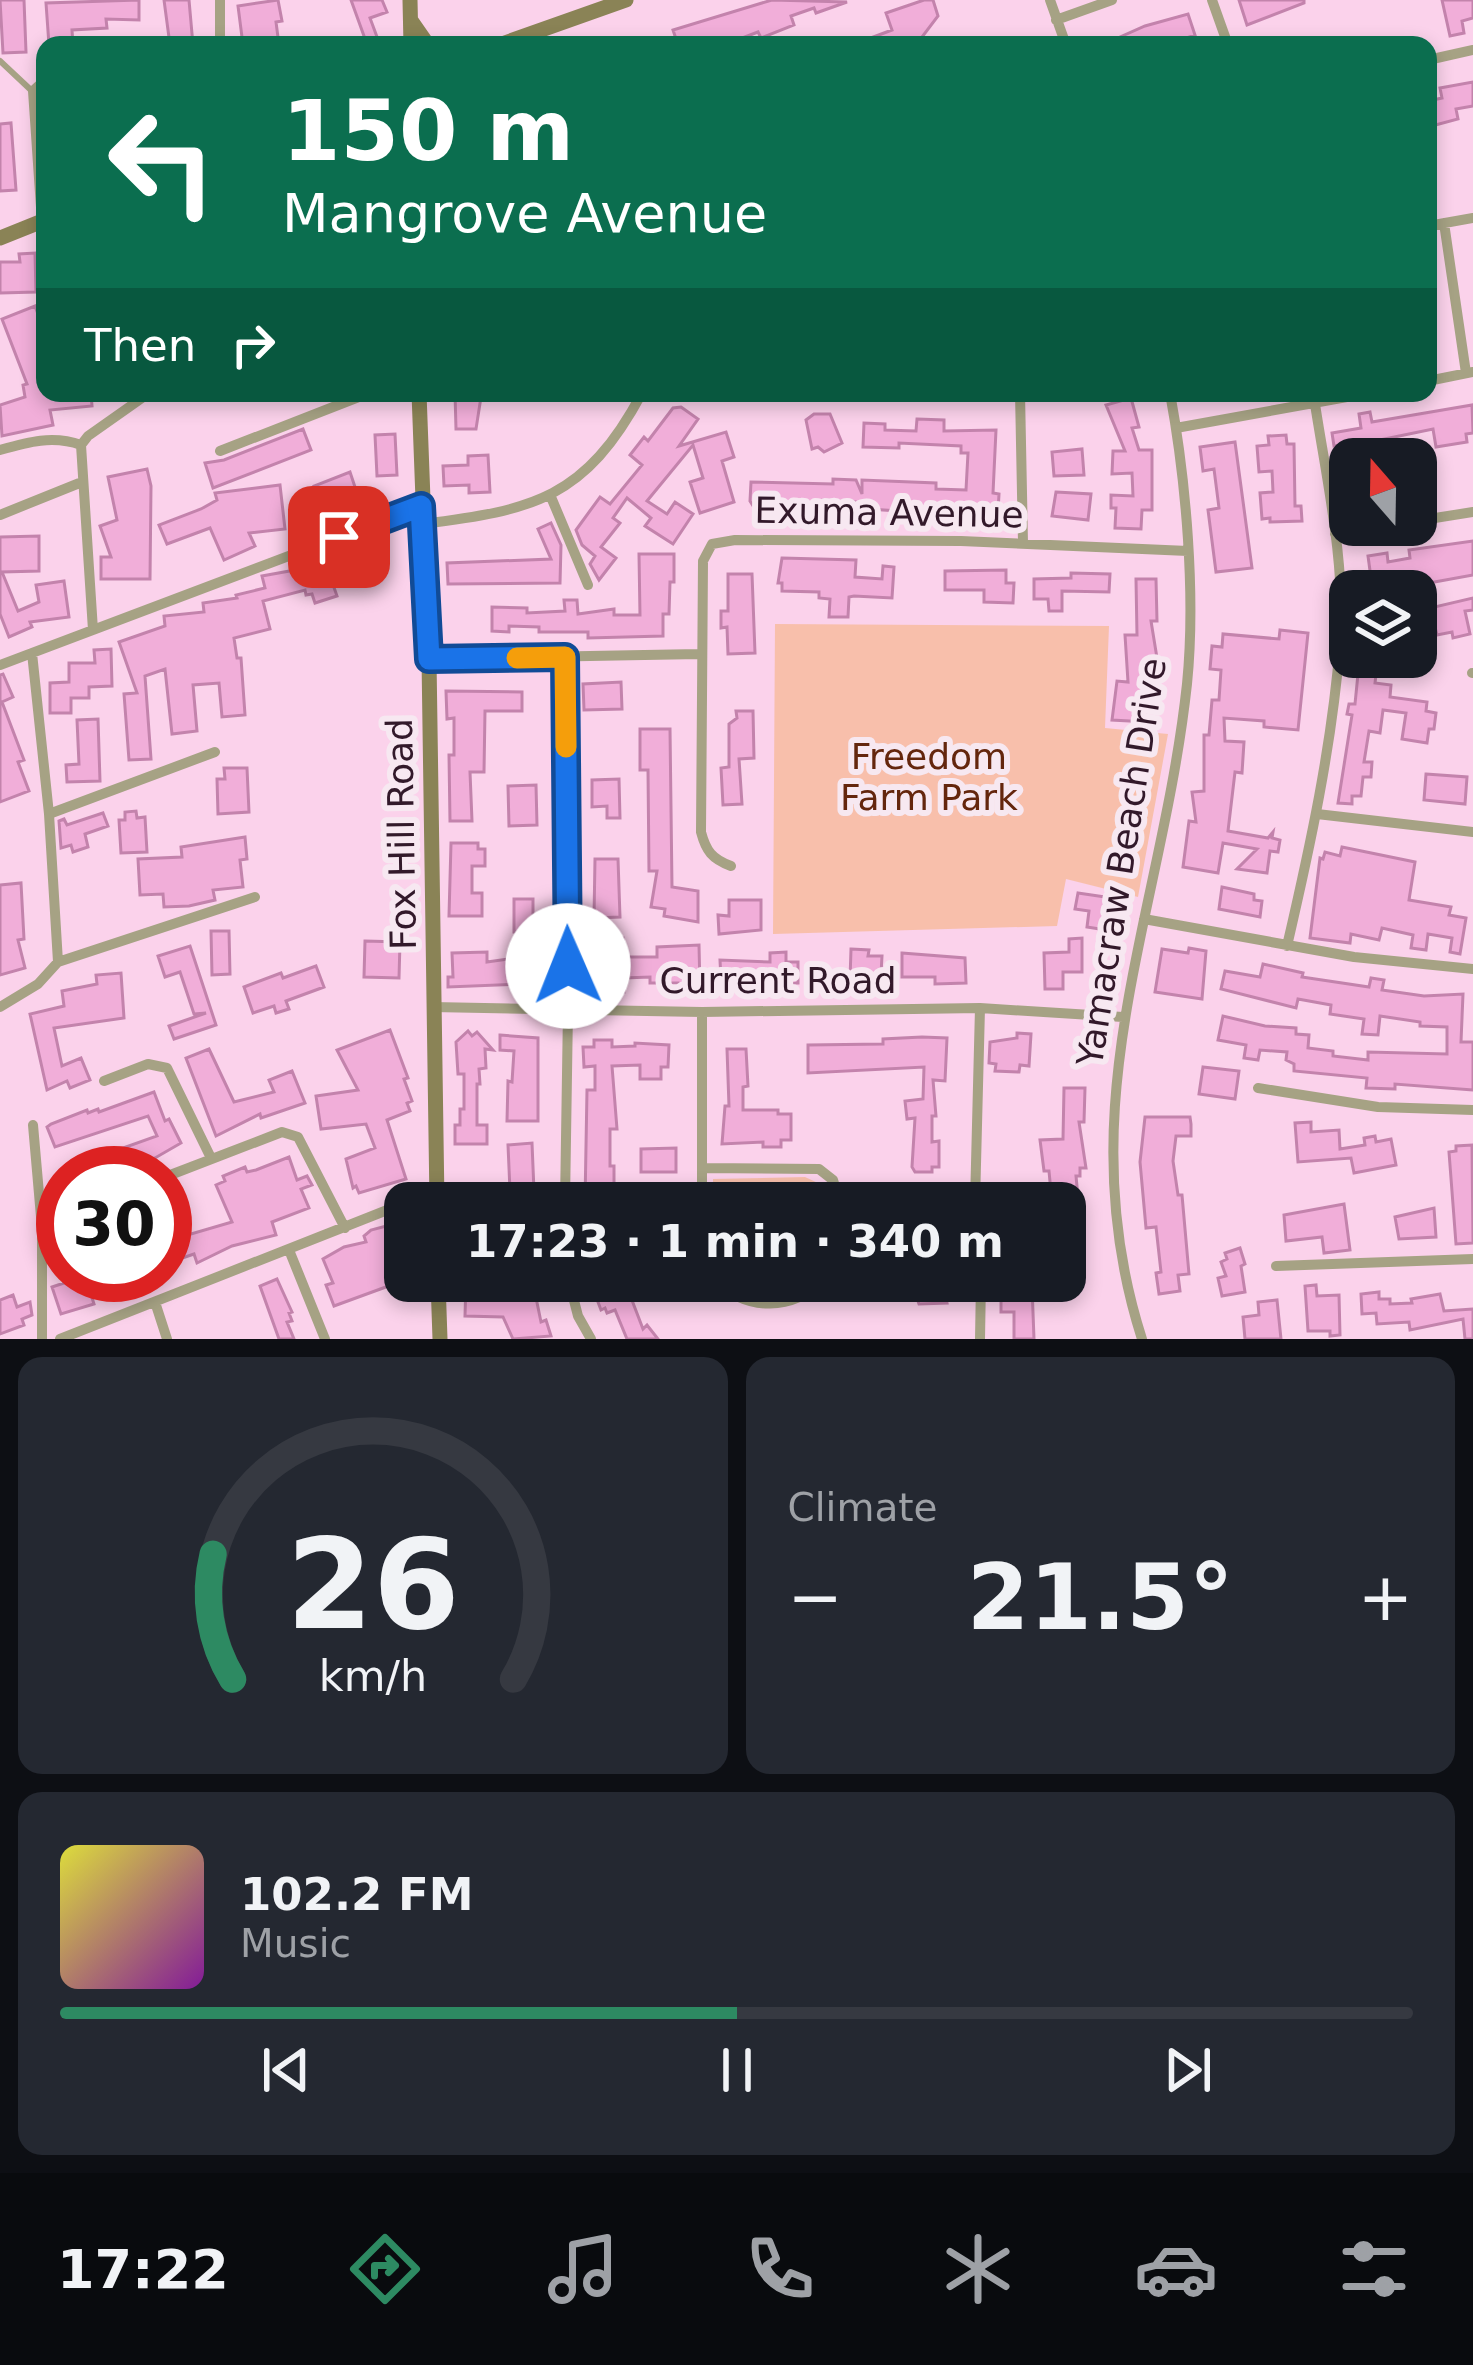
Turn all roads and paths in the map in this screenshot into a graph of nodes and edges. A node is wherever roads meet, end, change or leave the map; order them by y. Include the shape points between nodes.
1 (220, 0) edge
2 (626, 0) edge
3 (1050, 0) edge
4 (1112, 0) edge
5 (1212, 0) edge
6 (411, 6) edge
7 (1057, 20) junction
8 (220, 36) edge
9 (420, 36) edge
10 (524, 36) edge
11 (1063, 36) edge
12 (1225, 36) edge
13 (1473, 50) edge
14 (1437, 59) edge
15 (0, 62) edge
16 (36, 88) edge
17 (32, 92) junction
18 (36, 135) edge
19 (1473, 218) edge
20 (36, 224) edge
21 (1444, 224) junction
22 (1437, 225) edge
23 (0, 238) edge
24 (1469, 373) edge
25 (1437, 379) edge
26 (136, 402) edge
27 (346, 402) edge
28 (418, 402) edge
29 (636, 402) edge
30 (1020, 402) edge
31 (1172, 402) edge
32 (1325, 402) edge
33 (1315, 404) junction
34 (1176, 428) junction
35 (81, 445) junction
36 (0, 450) edge
37 (220, 451) dead end
38 (82, 482) junction
39 (1329, 495) edge
40 (550, 496) junction
41 (421, 506) junction
42 (1473, 512) edge
43 (0, 515) edge
44 (1437, 518) edge
45 (422, 524) junction
46 (1023, 543) junction
47 (1336, 546) edge
48 (1188, 550) junction
49 (588, 585) dead end
50 (93, 630) junction
51 (32, 653) junction
52 (700, 654) junction
53 (565, 657) junction
54 (429, 659) junction
55 (0, 665) edge
56 (215, 752) dead end
57 (49, 814) junction
58 (1317, 814) junction
59 (1473, 832) edge
60 (731, 866) dead end
61 (255, 897) dead end
62 (1144, 919) junction
63 (1287, 946) junction
64 (58, 962) junction
65 (1473, 969) edge
66 (0, 1007) edge
67 (432, 1007) junction
68 (980, 1008) junction
69 (568, 1010) junction
70 (702, 1012) junction
71 (1123, 1017) junction
72 (104, 1081) dead end
73 (1258, 1088) dead end
74 (1473, 1110) edge
75 (33, 1125) dead end
76 (211, 1158) junction
77 (36, 1159) edge
78 (192, 1166) edge
79 (702, 1168) junction
80 (436, 1182) edge
81 (565, 1182) edge
82 (702, 1182) edge
83 (834, 1182) edge
84 (976, 1182) edge
85 (384, 1212) edge
86 (344, 1228) junction
87 (289, 1250) junction
88 (1473, 1258) edge
89 (1276, 1266) dead end
90 (192, 1288) edge
91 (42, 1302) edge
92 (155, 1302) joint
93 (439, 1302) edge
94 (574, 1302) edge
95 (981, 1302) edge
96 (42, 1339) edge
97 (60, 1339) edge
98 (167, 1339) edge
99 (325, 1339) edge
100 (440, 1339) edge
101 (591, 1339) edge
102 (980, 1339) edge
103 (1142, 1339) edge

1 - 8 street
2 - 10 main road
3 - 7 street
4 - 7 street
5 - 12 street
6 - 9 main road
7 - 11 street
13 - 14 street
15 - 17 lane
16 - 17 street
17 - 18 street
19 - 21 street
20 - 23 main road
21 - 22 street
21 - 24 street
24 - 25 street
26 - 35 street
27 - 37 street
28 - 41 main road, Fox Hill Road
29 - 40 street via 595,462
30 - 46 street
31 - 34 street, Yamacraw Beach Drive
32 - 33 street
33 - 34 street
33 - 39 street
34 - 48 street, Yamacraw Beach Drive
35 - 36 street via 31,440
35 - 38 street
38 - 43 street
38 - 50 street
40 - 45 street via 525,508
40 - 49 street
41 - 45 main road, Fox Hill Road
41 - 50 street
42 - 44 street
45 - 54 main road, Fox Hill Road
46 - 48 street, Exuma Avenue
46 - 52 street, Exuma Avenue via 712,544 703,561
47 - 58 street via 1341,640
48 - 62 street, Yamacraw Beach Drive via 1187,680
50 - 51 street
51 - 55 street
51 - 57 street
52 - 53 street
52 - 60 street, Exuma Avenue via 700,832 716,861
53 - 54 street
53 - 69 street
54 - 67 main road, Fox Hill Road
56 - 57 street
57 - 64 street
58 - 59 street
58 - 63 street
61 - 64 street
62 - 63 street
62 - 71 street, Yamacraw Beach Drive
63 - 65 street
64 - 66 street
67 - 69 street, Current Road
67 - 80 main road, Fox Hill Road
68 - 70 street, Current Road
68 - 71 street, Current Road
68 - 84 street
69 - 70 street, Current Road
69 - 81 street
70 - 79 street
71 - 103 street, Yamacraw Beach Drive via 1113,1193
72 - 76 street via 148,1064 167,1067
73 - 74 street via 1378,1108
75 - 77 street
76 - 78 street
76 - 86 street via 282,1132 298,1137
79 - 82 street
79 - 83 street via 819,1169
85 - 86 street
86 - 87 street
87 - 90 street
87 - 99 street
88 - 89 street
91 - 96 street
92 - 97 street
92 - 98 street
93 - 100 main road
94 - 101 street
95 - 102 street

